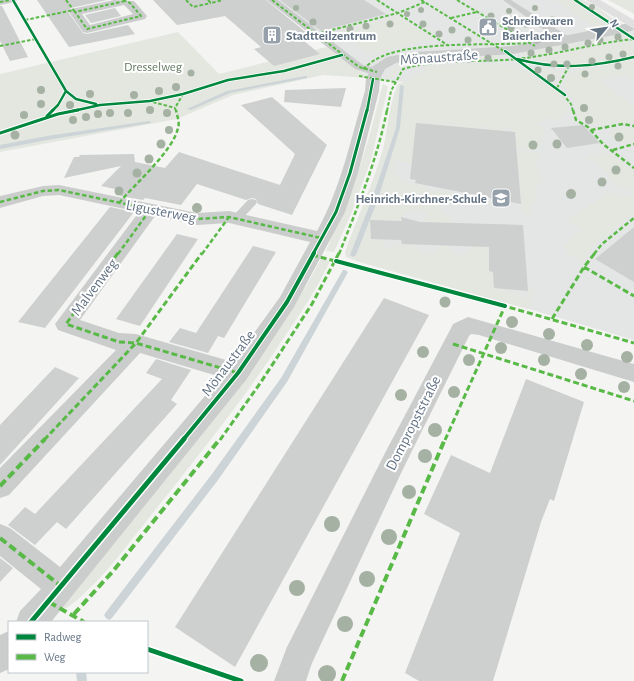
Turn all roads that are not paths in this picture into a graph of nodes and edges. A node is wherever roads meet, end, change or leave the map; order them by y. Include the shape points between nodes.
1 (11, 0) edge
2 (272, 0) edge
3 (506, 0) edge
4 (592, 0) edge
5 (124, 1) edge
6 (0, 2) edge
7 (634, 26) edge
8 (570, 40) junction
9 (377, 72) junction
10 (0, 202) edge
11 (252, 202) dead end
12 (150, 210) junction
13 (236, 219) junction
14 (321, 238) junction
15 (136, 343) junction
16 (238, 373) junction
17 (634, 373) edge
18 (0, 486) edge
19 (0, 538) edge
20 (62, 587) junction
21 (32, 621) edge
22 (8, 648) edge
23 (0, 657) edge
24 (290, 681) edge

1 - 6 street
2 - 9 street via 359,67
3 - 8 lane
4 - 7 main road
5 - 5 street via 130,3 141,16 87,29 75,12
7 - 8 street, Mönaustraße
8 - 9 street, Mönaustraße via 505,51 414,56 392,60 379,67
9 - 14 street, Mönaustraße via 373,79 350,173 336,212
10 - 12 street, Ligusterweg via 43,191 59,190
11 - 13 lane
12 - 13 street, Ligusterweg via 197,219
12 - 15 street, Malvenweg via 66,324 120,342
13 - 14 street, Ligusterweg
14 - 16 street, Mönaustraße via 287,302
15 - 16 street, Malvenweg
15 - 18 street
16 - 20 street, Mönaustraße
17 - 24 street, Dompropststraße via 479,327 468,325 461,330 298,658
19 - 20 street
20 - 21 street, Mönaustraße
22 - 23 street

